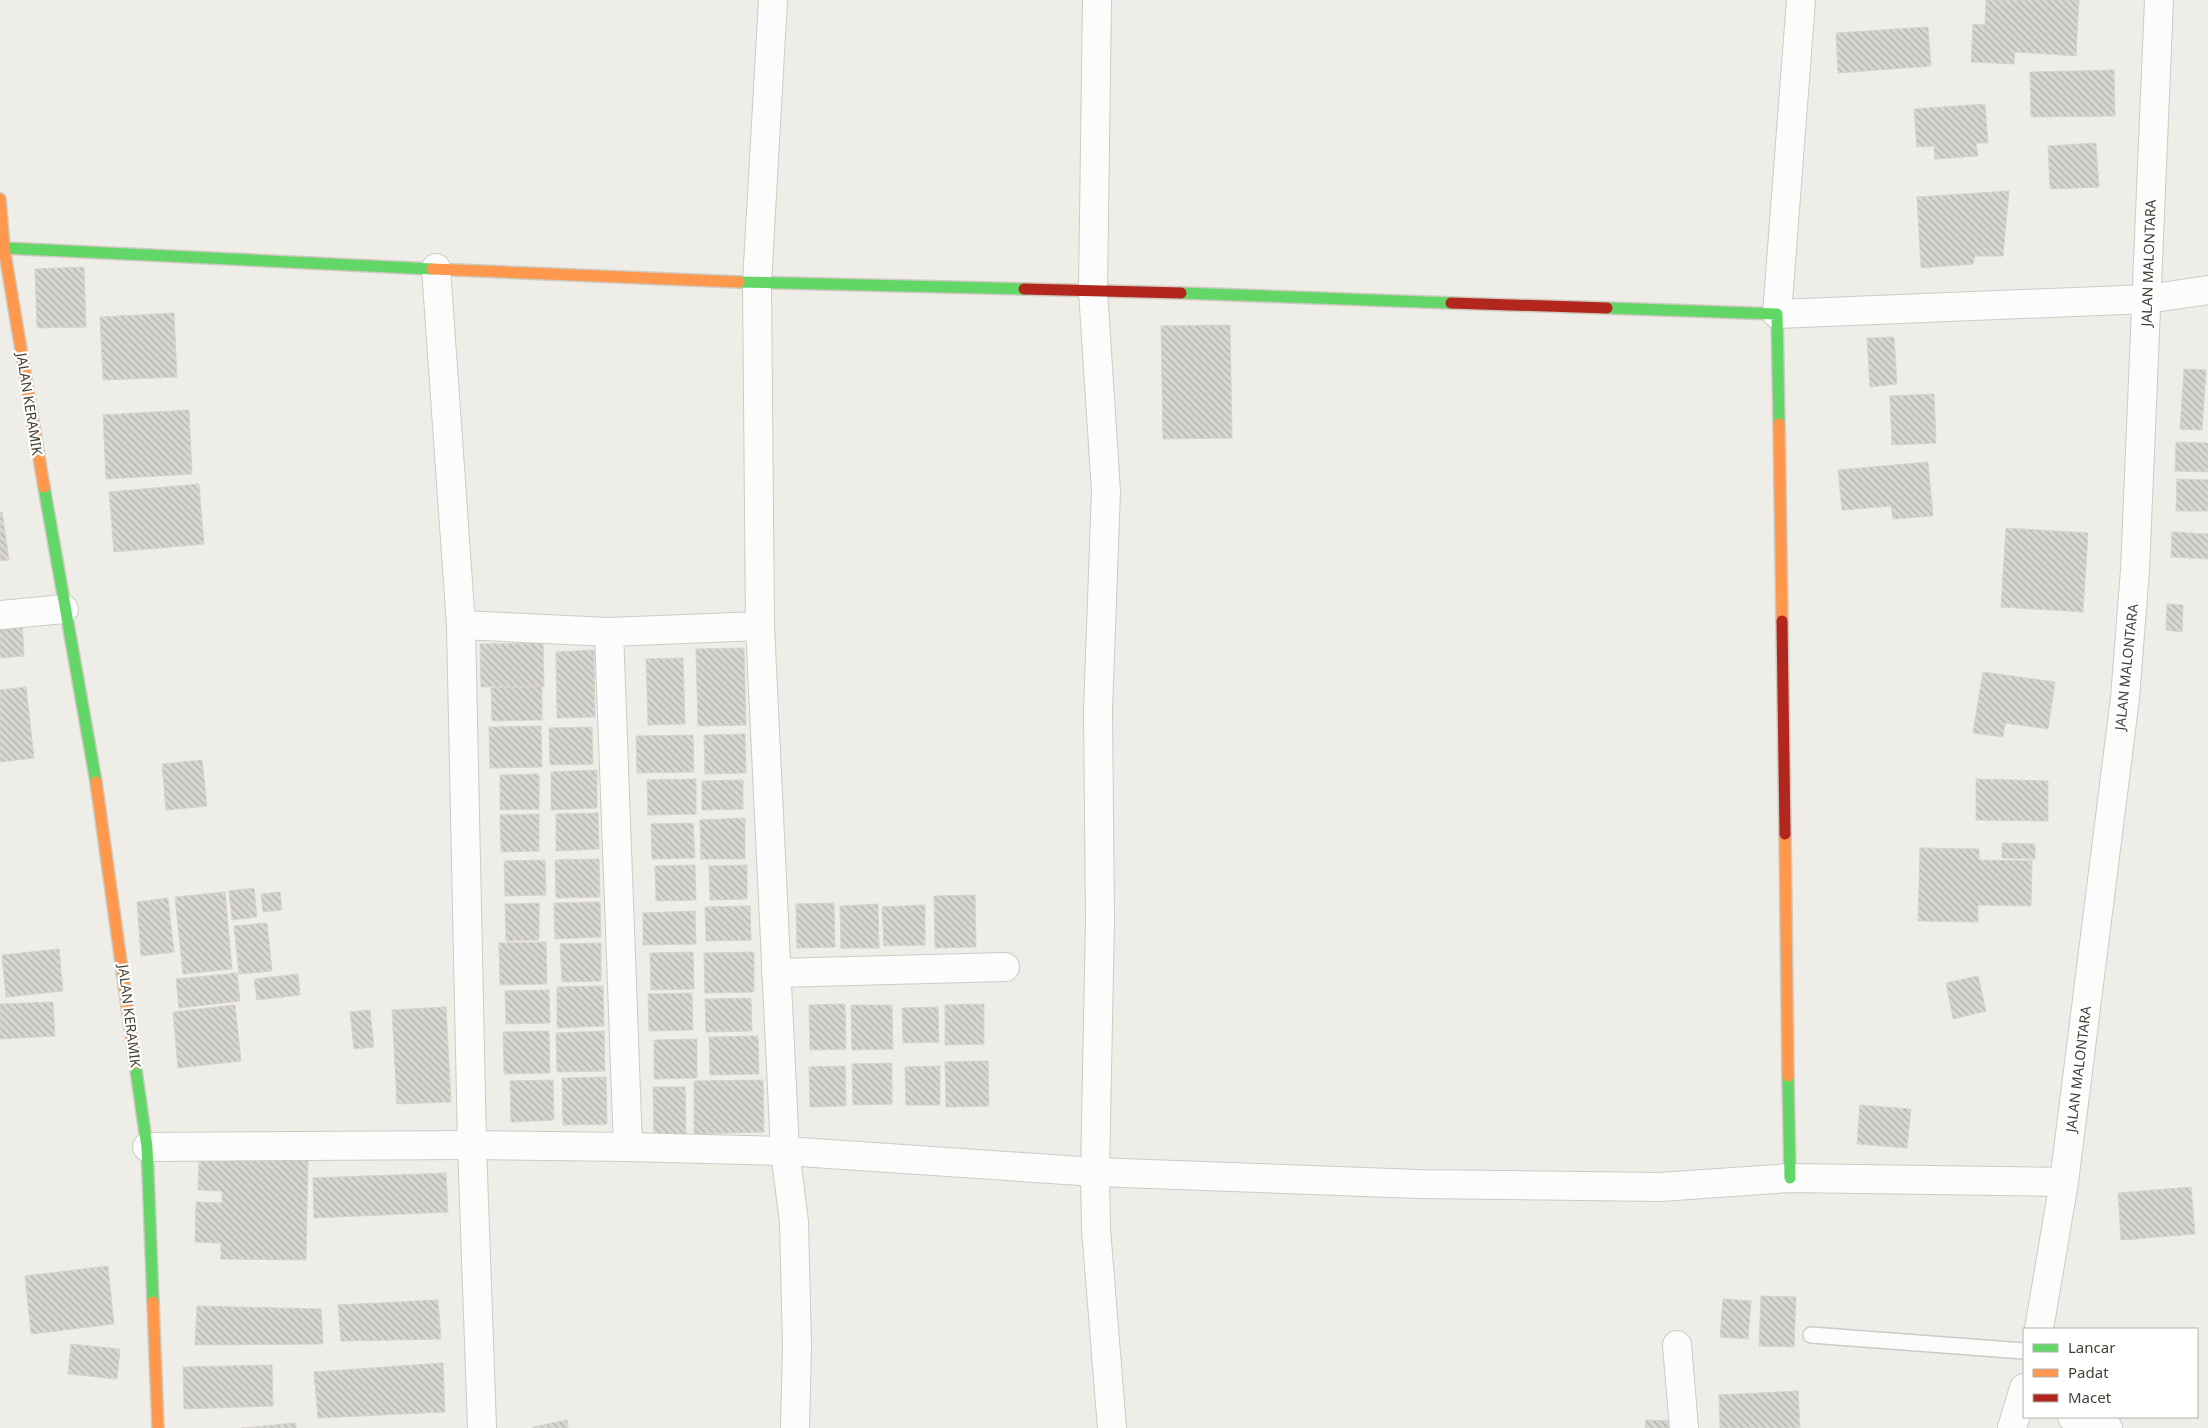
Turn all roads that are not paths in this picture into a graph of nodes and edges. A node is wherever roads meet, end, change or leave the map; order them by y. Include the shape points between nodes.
1 (772, 0) edge
2 (1097, 0) edge
3 (1801, 0) edge
4 (2159, 0) edge
5 (0, 199) edge
6 (4, 248) junction
7 (436, 268) junction
8 (756, 283) junction
9 (1093, 290) junction
10 (2208, 290) edge
11 (2147, 300) junction
12 (1776, 314) junction
13 (64, 609) junction
14 (0, 615) edge
15 (461, 625) junction
16 (760, 626) junction
17 (609, 632) junction
18 (1005, 967) dead end
19 (776, 973) junction
20 (472, 1144) junction
21 (628, 1146) junction
22 (147, 1147) junction
23 (785, 1151) junction
24 (1095, 1172) junction
25 (1790, 1178) junction
26 (2064, 1182) junction
27 (2039, 1328) edge
28 (1811, 1336) dead end
29 (1677, 1345) dead end
30 (2023, 1350) edge
31 (2023, 1397) edge
32 (2075, 1418) edge
33 (158, 1428) edge
34 (482, 1428) edge
35 (795, 1428) edge
36 (1112, 1428) edge
37 (1684, 1428) edge
38 (2012, 1428) edge
39 (2108, 1428) edge

1 - 8 street
2 - 9 street
3 - 12 street
4 - 11 street, JALAN MALONTARA
5 - 6 street, JALAN KERAMIK
6 - 7 street
6 - 13 street, JALAN KERAMIK
7 - 8 street
7 - 15 street
8 - 9 street
8 - 16 street
9 - 12 street
9 - 24 street via 1106,492 1098,709 1100,920
10 - 11 street
11 - 12 street
11 - 26 street, JALAN MALONTARA via 2135,570 2124,698
12 - 25 street
13 - 14 street
13 - 22 street, JALAN KERAMIK via 99,800
15 - 17 street
15 - 20 street
16 - 17 street
16 - 19 street
17 - 21 street
18 - 19 street
19 - 23 street
20 - 21 street
20 - 22 street
20 - 34 street
21 - 23 street
22 - 33 street, JALAN KERAMIK
23 - 24 street
23 - 35 street via 794,1222
24 - 25 street via 1419,1184 1660,1187
24 - 36 street via 1096,1229
25 - 26 street
26 - 27 street, JALAN MALONTARA
28 - 30 lane
29 - 37 street
31 - 38 street
32 - 39 street

